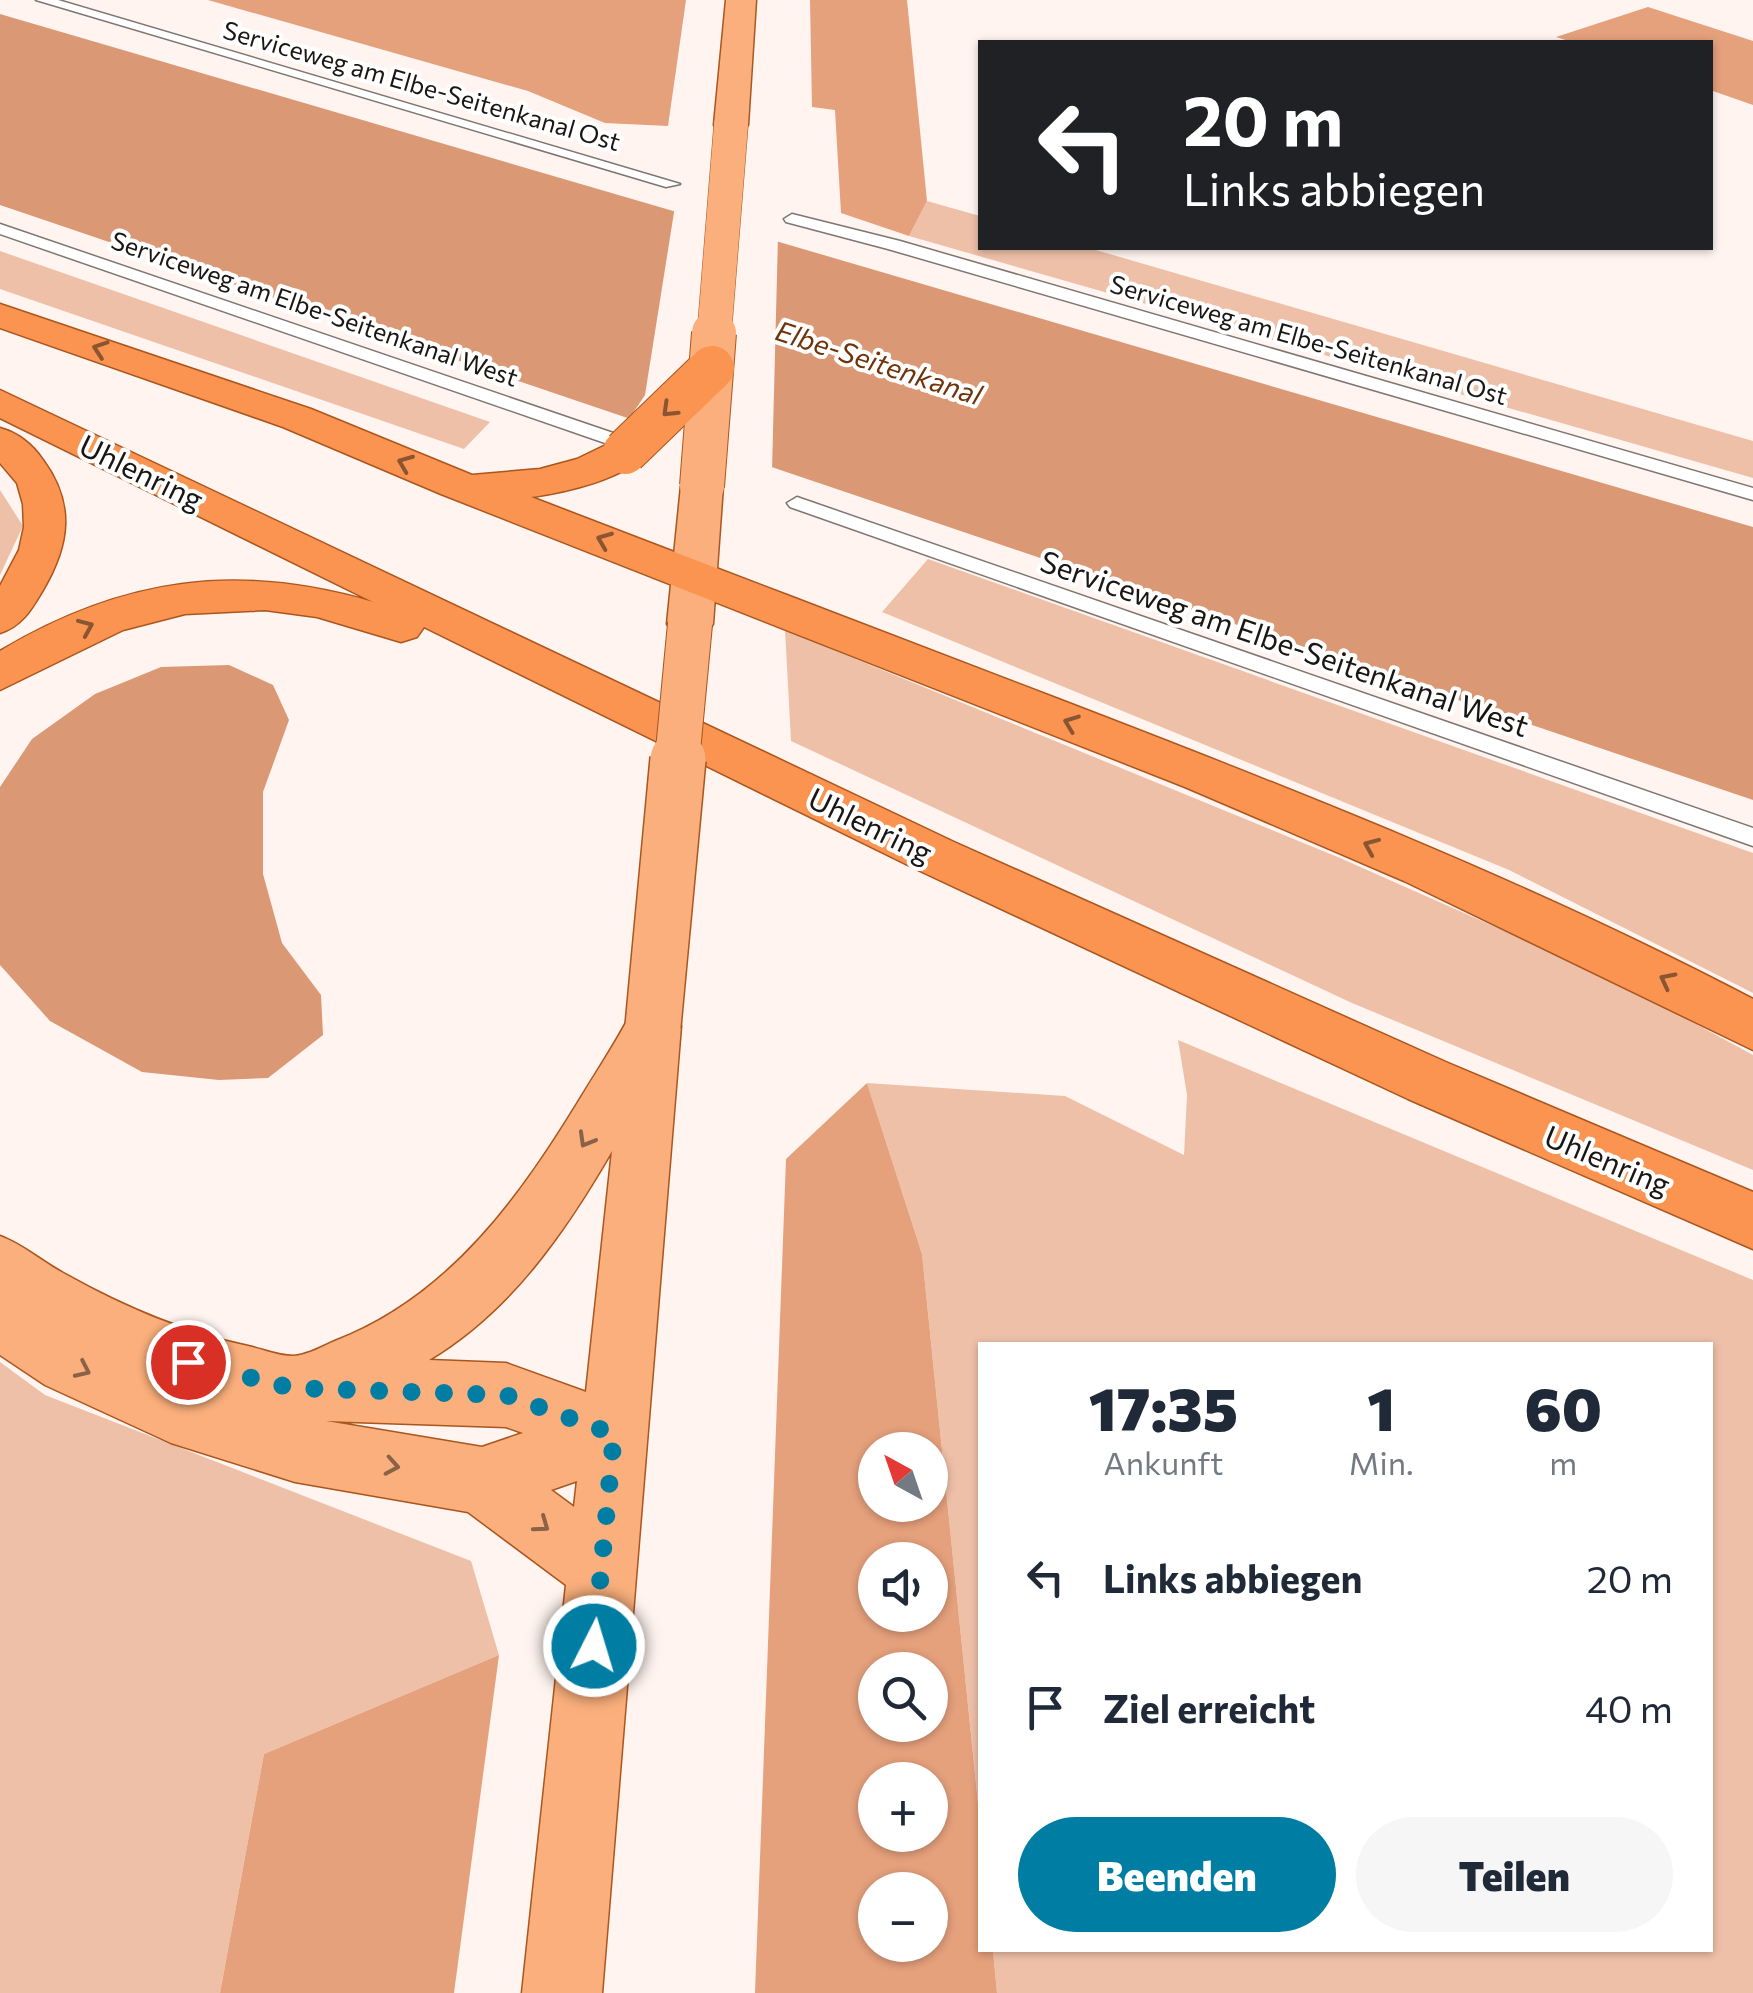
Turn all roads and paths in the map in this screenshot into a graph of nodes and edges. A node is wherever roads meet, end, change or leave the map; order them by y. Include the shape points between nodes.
1 (42, 0) edge
2 (740, 0) edge
3 (672, 184) dead end
4 (792, 220) dead end
5 (0, 229) edge
6 (0, 315) edge
7 (712, 368) junction
8 (0, 402) edge
9 (0, 441) edge
10 (619, 445) junction
11 (456, 484) junction
12 (1753, 494) edge
13 (797, 504) dead end
14 (692, 600) junction
15 (0, 617) edge
16 (0, 673) edge
17 (557, 674) junction
18 (1753, 837) edge
19 (653, 1026) junction
20 (1753, 1026) edge
21 (1753, 1221) edge
22 (0, 1266) edge
23 (0, 1319) edge
24 (292, 1388) junction
25 (614, 1434) junction
26 (482, 1481) junction
27 (601, 1569) junction
28 (562, 1993) edge

1 - 3 lane, Serviceweg am Elbe-Seitenkanal Ost
2 - 7 main road, bridge
4 - 12 lane, Serviceweg am Elbe-Seitenkanal Ost
5 - 10 lane, Serviceweg am Elbe-Seitenkanal West
11 -> 6 highway via 296,418
7 -> 10 highway, bridge
7 - 14 main road, bridge
8 - 17 highway, Uhlenring
9 - 15 highway via 35,476 47,518 34,569
10 - 11 highway via 589,470 549,483
14 -> 11 highway
13 - 18 lane, Serviceweg am Elbe-Seitenkanal West
14 - 19 main road, bridge
20 -> 14 highway via 1422,867 1202,774 768,604
16 -> 17 highway via 62,637 130,612 185,599 265,594 338,607
17 - 21 highway, Uhlenring via 1392,1065
19 -> 24 main road via 550,1203 515,1250 422,1331
19 - 25 main road
22 - 24 main road via 94,1324 155,1351
23 -> 26 main road via 68,1363 171,1411 295,1449
24 - 25 main road via 506,1395
25 - 26 main road
25 - 27 main road
26 -> 27 main road
27 - 28 main road

